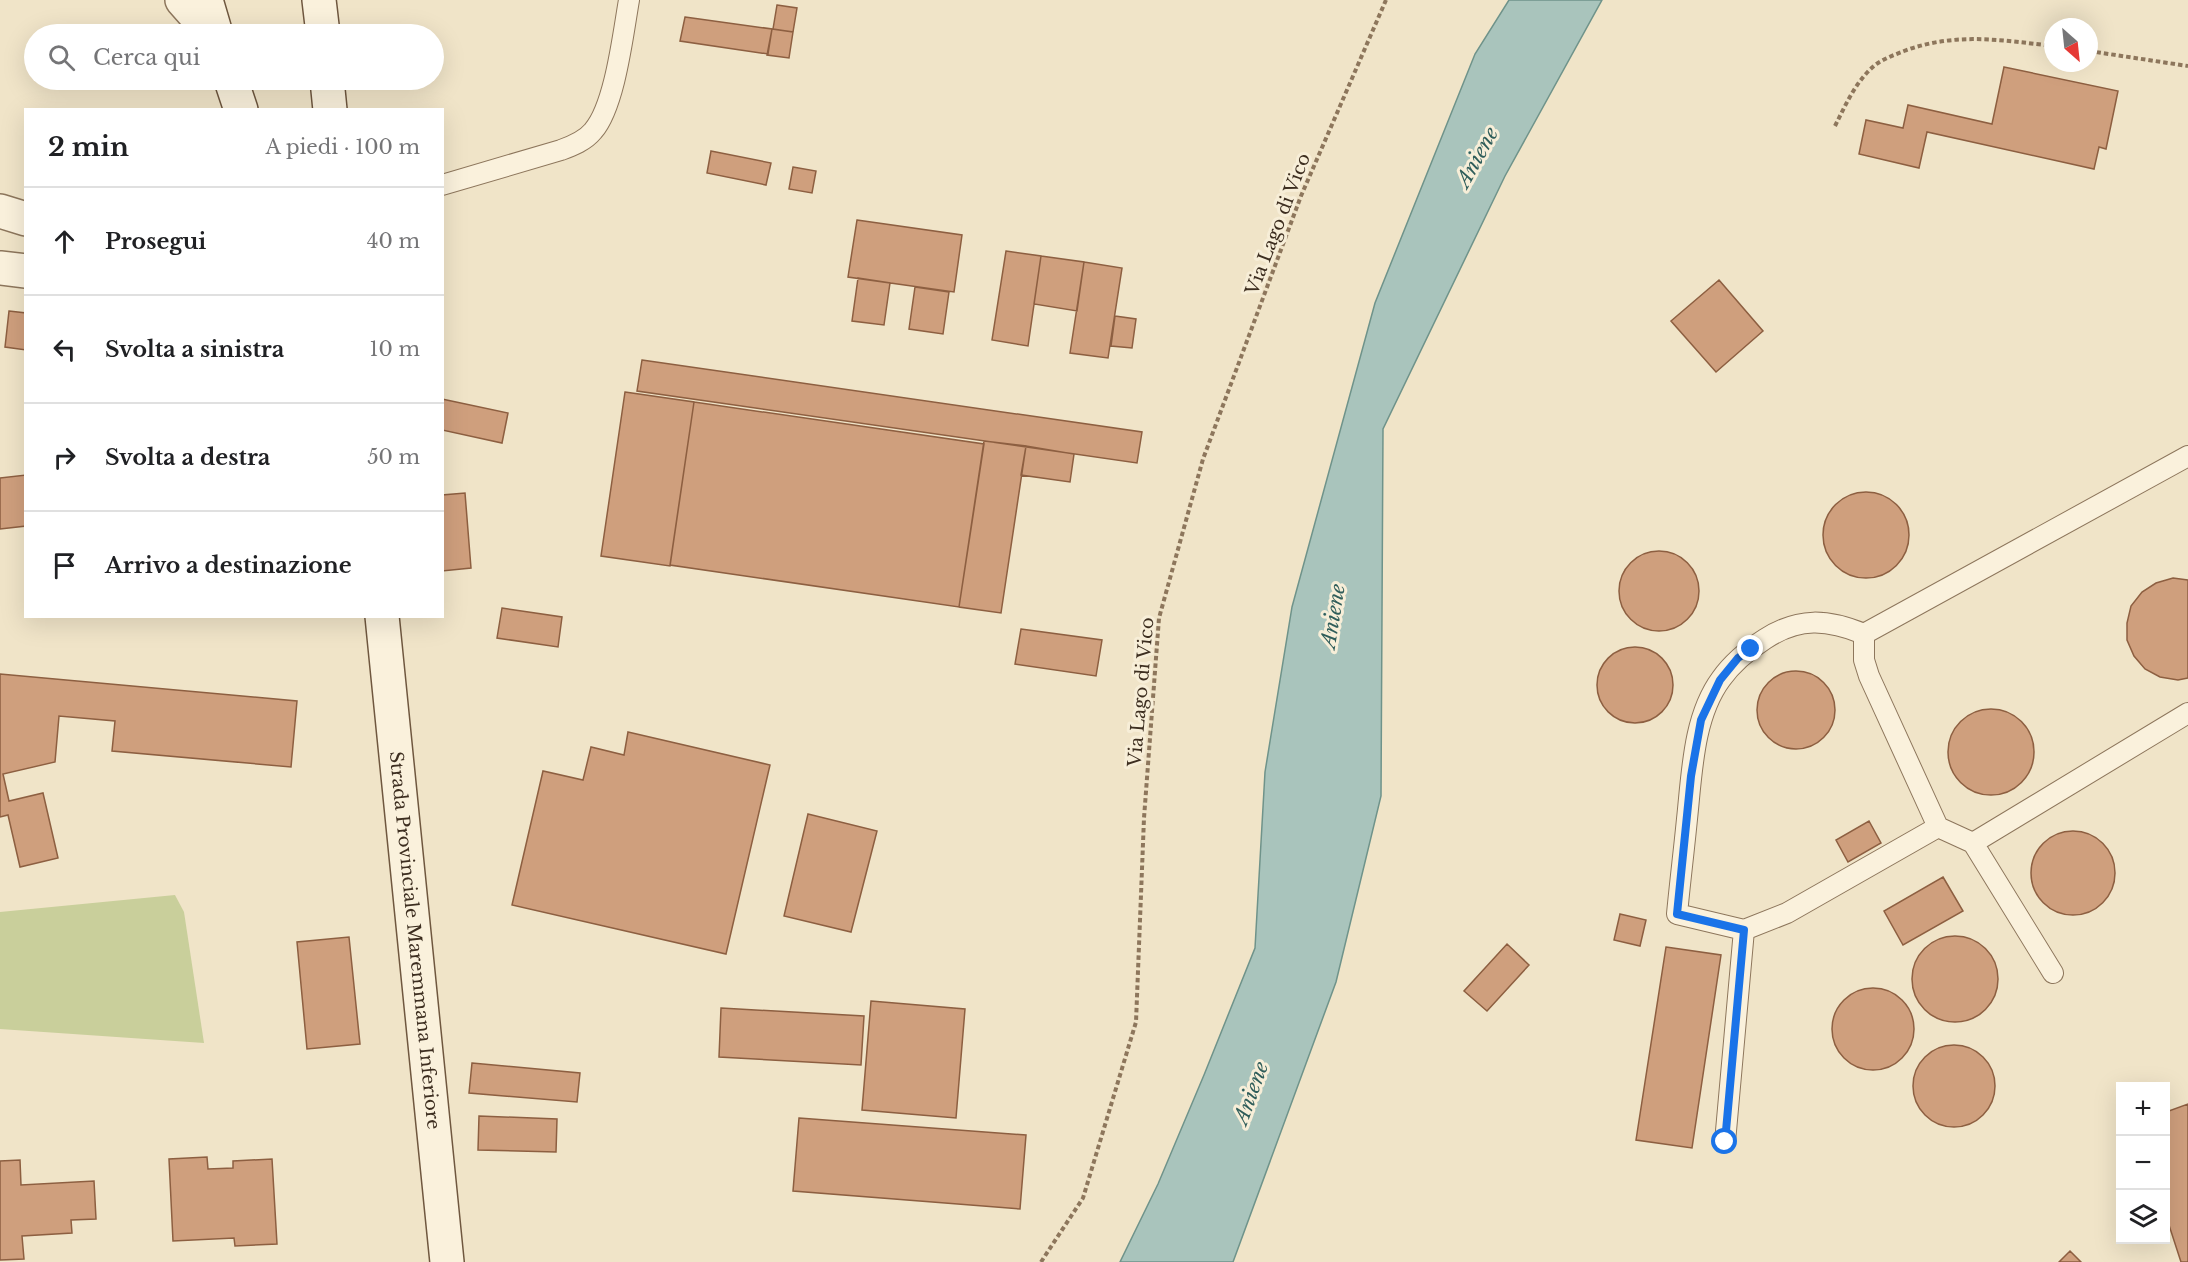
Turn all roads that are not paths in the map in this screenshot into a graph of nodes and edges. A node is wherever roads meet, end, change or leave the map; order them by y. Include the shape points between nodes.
1 (182, 0) edge
2 (206, 0) edge
3 (629, 0) edge
4 (205, 24) edge
5 (212, 24) edge
6 (234, 90) edge
7 (328, 90) edge
8 (240, 108) edge
9 (330, 108) edge
10 (444, 184) edge
11 (0, 212) edge
12 (24, 218) edge
13 (0, 268) edge
14 (24, 271) edge
15 (2188, 456) edge
16 (382, 618) edge
17 (1864, 634) junction
18 (2188, 713) edge
19 (1938, 827) junction
20 (1973, 843) junction
21 (1744, 930) junction
22 (2053, 973) dead end
23 (1725, 1142) dead end
24 (447, 1262) edge

1 - 4 main road
2 - 5 main road
3 - 10 lane via 615,76 593,131 561,150
6 - 8 main road
7 - 9 main road
11 - 12 main road
13 - 14 main road
15 - 17 lane
16 - 24 main road, Strada Provinciale Maremmana Inferiore
17 - 19 lane via 1864,660 1869,676
17 - 21 lane via 1829,623 1794,624 1776,632 1738,658 1720,680 1701,720 1691,776 1677,914
18 - 20 lane
19 - 20 lane
19 - 21 lane via 1787,913
20 - 22 lane
21 - 23 lane

